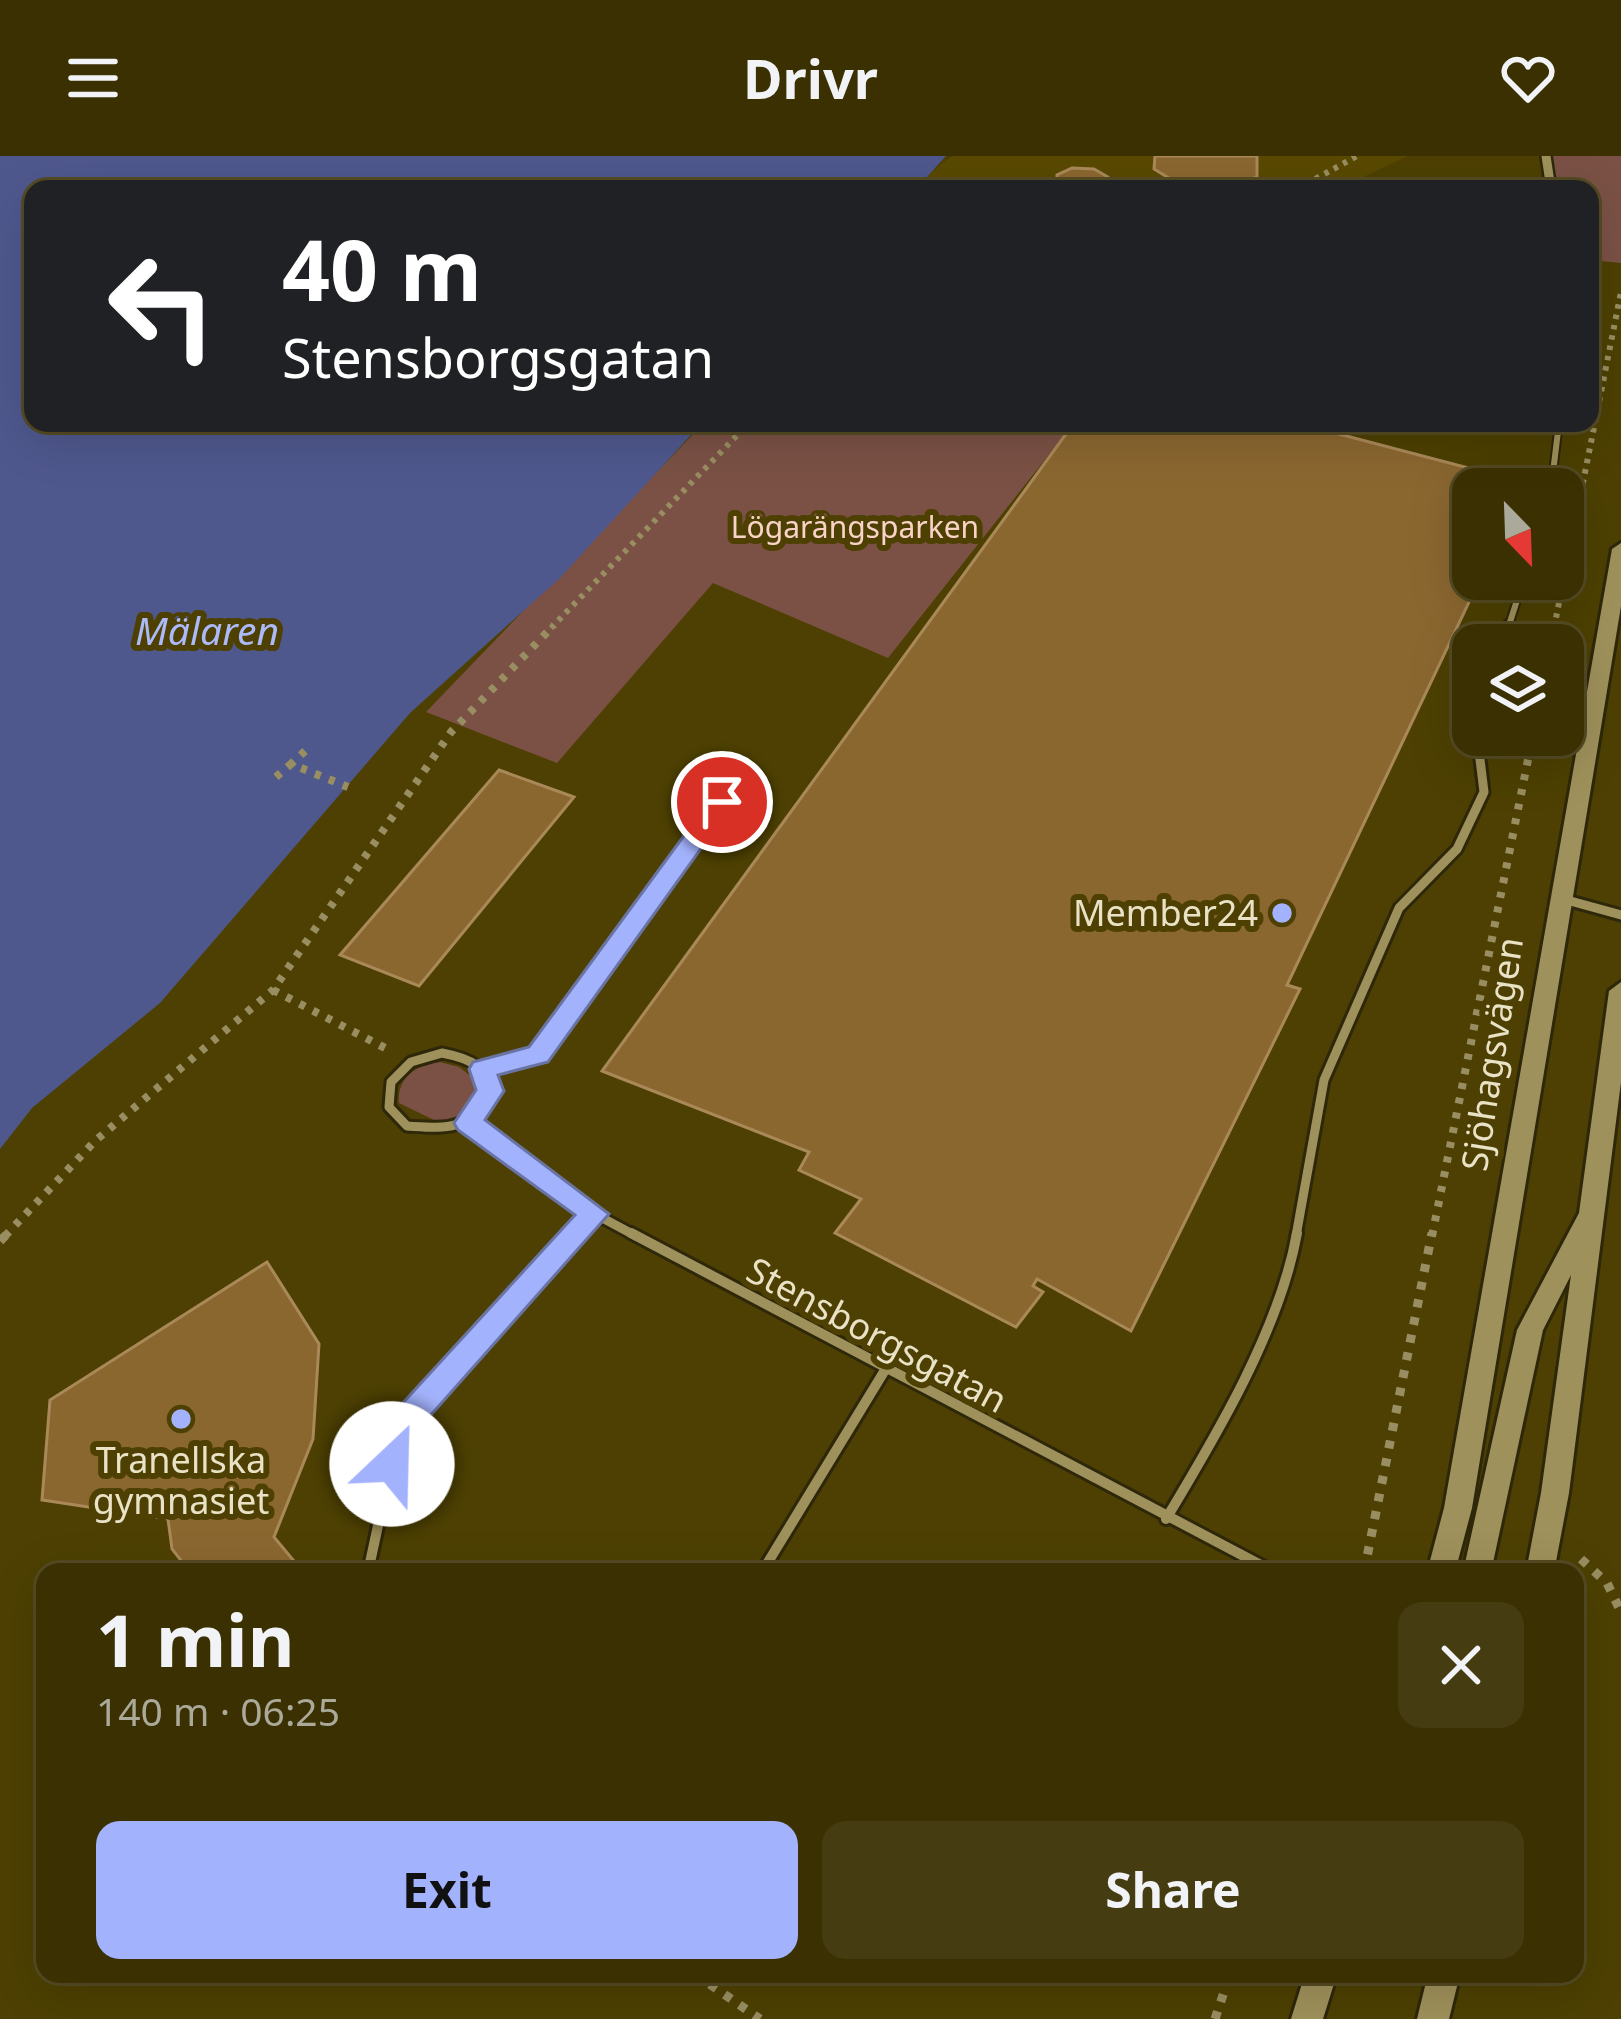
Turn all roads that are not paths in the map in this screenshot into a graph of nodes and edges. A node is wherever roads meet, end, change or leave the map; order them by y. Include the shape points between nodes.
1 (1558, 432) edge
2 (1554, 468) edge
3 (1621, 549) edge
4 (1617, 586) edge
5 (1480, 756) edge
6 (722, 802) dead end
7 (1558, 897) junction
8 (1621, 915) edge
9 (1621, 991) edge
10 (483, 1069) junction
11 (468, 1123) junction
12 (1593, 1206) junction
13 (595, 1214) junction
14 (885, 1370) junction
15 (1166, 1519) junction
16 (370, 1563) edge
17 (767, 1563) edge
18 (1256, 1563) edge
19 (1443, 1563) edge
20 (1479, 1563) edge
21 (1541, 1563) edge
22 (1318, 1983) edge
23 (1442, 1983) edge
24 (1307, 2019) edge
25 (1432, 2019) edge

1 - 2 lane
3 - 4 main road, Sjöhagsvägen
4 - 7 main road, Sjöhagsvägen
5 - 15 lane via 1484,792 1457,849 1399,908 1324,1081 1291,1265 1218,1433
6 - 10 lane via 538,1055
7 - 8 lane
7 - 19 main road, Sjöhagsvägen
9 - 12 main road
10 - 11 lane via 490,1091
10 - 11 lane via 458,1054 411,1062 391,1082 396,1117 421,1131
11 - 13 lane, Stensborgsgatan
12 - 20 main road via 1530,1330
12 - 21 main road
13 - 14 lane, Stensborgsgatan
13 - 16 lane via 400,1428
14 - 15 lane, Stensborgsgatan
14 - 17 lane
15 - 18 lane, Stensborgsgatan
22 - 24 main road
23 - 25 main road

